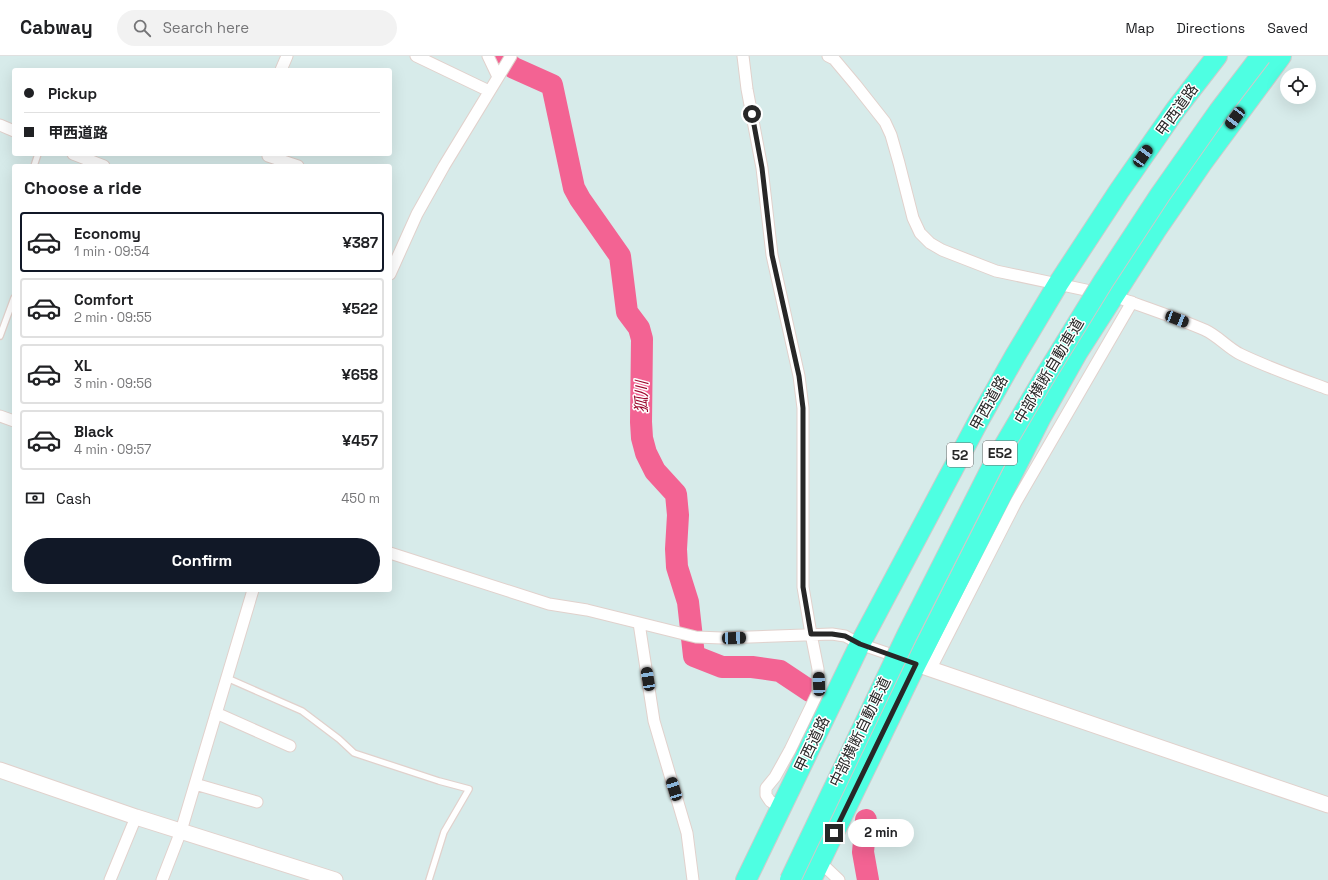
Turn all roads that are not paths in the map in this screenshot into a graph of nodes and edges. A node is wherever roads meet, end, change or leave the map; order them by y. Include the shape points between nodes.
1 (287, 56) edge
2 (416, 56) edge
3 (488, 56) edge
4 (511, 56) edge
5 (743, 56) edge
6 (828, 56) edge
7 (1217, 56) edge
8 (1261, 56) edge
9 (1281, 56) edge
10 (282, 68) edge
11 (499, 76) junction
12 (490, 91) junction
13 (0, 125) edge
14 (12, 130) edge
15 (78, 156) edge
16 (268, 156) edge
17 (99, 164) edge
18 (292, 164) edge
19 (392, 266) edge
20 (1058, 284) junction
21 (1114, 296) junction
22 (1132, 302) junction
23 (12, 303) edge
24 (0, 336) edge
25 (1328, 389) edge
26 (0, 416) edge
27 (12, 421) edge
28 (392, 554) edge
29 (252, 592) edge
30 (639, 623) junction
31 (811, 634) junction
32 (860, 644) junction
33 (924, 666) junction
34 (227, 678) junction
35 (216, 713) junction
36 (290, 746) dead end
37 (0, 770) edge
38 (195, 784) junction
39 (257, 802) dead end
40 (1328, 805) edge
41 (781, 808) junction
42 (136, 817) junction
43 (181, 831) junction
44 (820, 862) junction
45 (110, 880) edge
46 (162, 880) edge
47 (335, 880) edge
48 (429, 880) edge
49 (693, 880) edge
50 (746, 880) edge
51 (790, 880) edge
52 (811, 880) edge
53 (839, 880) edge

1 - 10 street
2 - 12 street
3 - 11 street
4 - 11 street
5 - 31 street via 762,168 772,255 799,376 803,408 803,587
6 - 20 street via 834,59 884,122 899,163 913,218 920,233 930,243 996,271
7 - 20 highway, 甲西道路 / 52 via 1176,109
8 - 51 highway, 中部横断自動車道 / E52, bridge via 1160,195 1099,288 998,457 948,551
9 - 21 highway via 1202,163
11 - 12 street
12 - 19 street via 417,214
13 - 14 street
15 - 17 street
16 - 18 street
20 - 21 street
20 - 32 highway, 甲西道路 / 52 via 979,420
21 - 22 street
21 - 33 highway via 1077,353 1041,417
22 - 25 street via 1206,331 1238,353 1271,368
22 - 33 street
23 - 24 lane
26 - 27 street
28 - 30 street via 549,604
29 - 34 street
30 - 31 street via 696,637
30 - 49 street via 654,721 688,833
31 - 32 street via 845,636
31 - 41 street via 818,669 818,692 790,750 766,788 770,802
32 - 33 street
32 - 41 highway, 甲西道路 / 52
33 - 40 street
33 - 44 highway
34 - 35 street
34 - 48 lane via 302,711 354,752 469,789 444,832
35 - 36 street
35 - 38 street
37 - 42 street
38 - 39 street
38 - 43 street
41 - 50 highway, 甲西道路 / 52
42 - 43 street
42 - 45 street
43 - 46 street
43 - 47 street
44 - 52 highway
44 - 53 street

